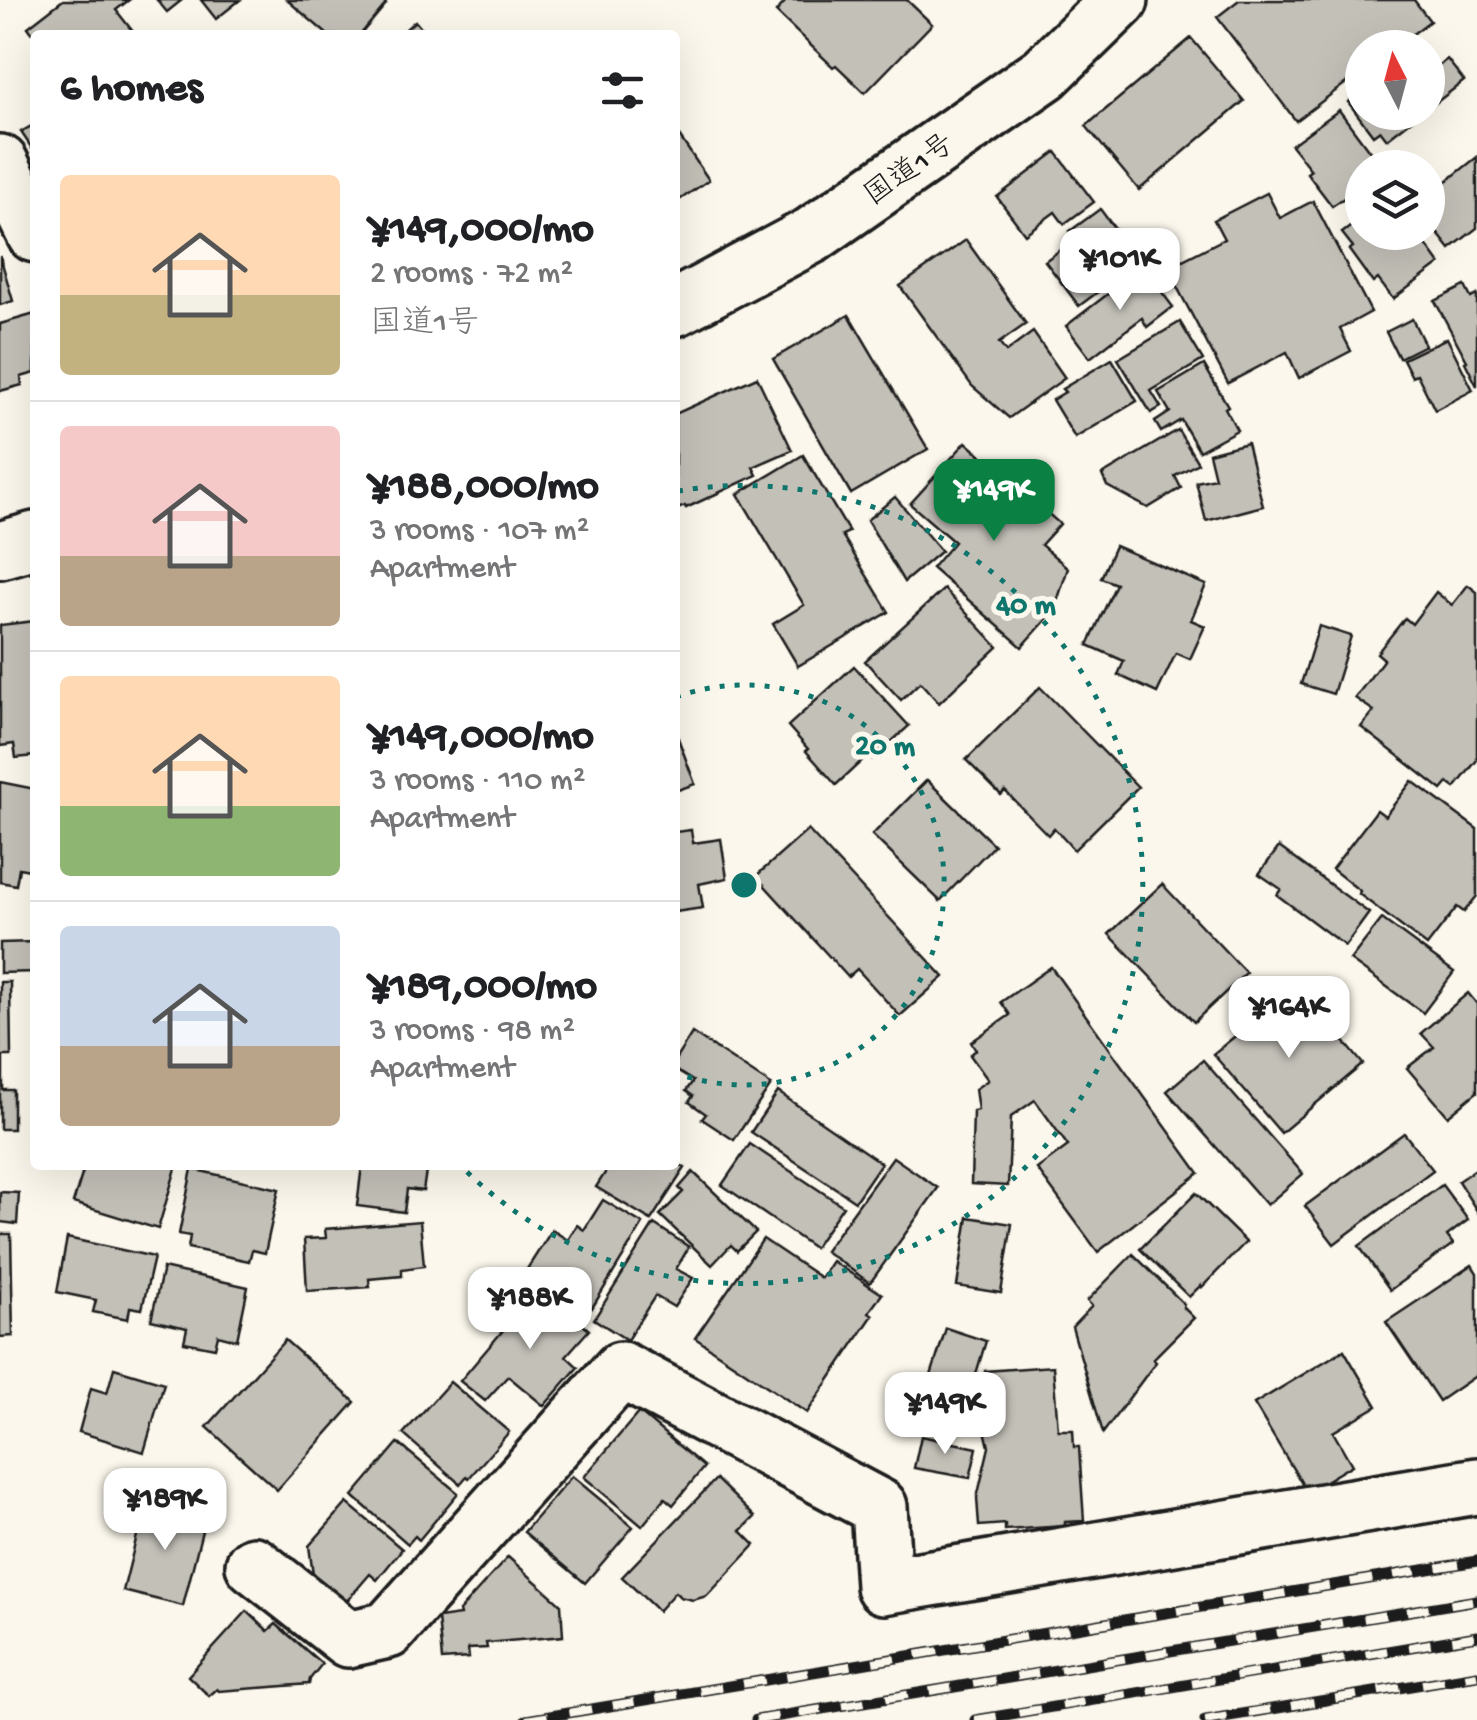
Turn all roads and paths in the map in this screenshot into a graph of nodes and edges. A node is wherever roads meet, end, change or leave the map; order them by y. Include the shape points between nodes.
1 (1120, 0) edge
2 (0, 163) edge
3 (30, 224) edge
4 (680, 305) edge
5 (30, 541) edge
6 (0, 550) edge
7 (1477, 1486) edge
8 (254, 1565) dead end

1 - 4 main road, 国道1号 via 1045,73 812,235
2 - 3 main road
5 - 6 main road
7 - 8 main road via 884,1586 879,1507 621,1370 388,1630 348,1640

